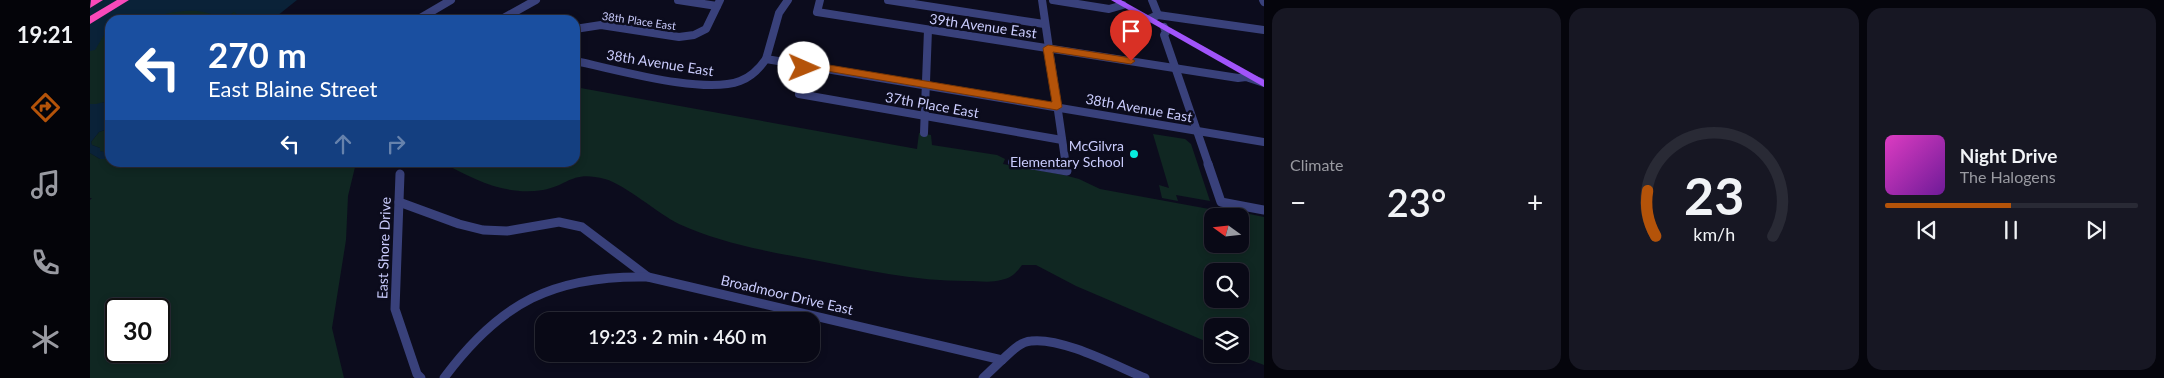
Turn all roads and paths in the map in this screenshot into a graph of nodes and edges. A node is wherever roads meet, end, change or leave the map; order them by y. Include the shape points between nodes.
1 (98, 0) edge
2 (124, 0) edge
3 (451, 0) edge
4 (536, 0) edge
5 (678, 0) edge
6 (788, 0) edge
7 (820, 0) edge
8 (888, 0) edge
9 (1042, 0) edge
10 (1053, 0) edge
11 (1152, 0) edge
12 (1119, 2) edge
13 (718, 3) edge
14 (90, 5) edge
15 (817, 12) joint
16 (426, 15) edge
17 (509, 15) edge
18 (1153, 17) junction
19 (90, 21) edge
20 (1044, 24) junction
21 (1164, 27) junction
22 (580, 28) edge
23 (928, 30) junction
24 (1264, 30) edge
25 (1048, 48) junction
26 (766, 58) junction
27 (580, 63) edge
28 (805, 64) junction
29 (1175, 68) junction
30 (1263, 83) edge
31 (926, 84) junction
32 (1057, 107) junction
33 (925, 116) junction
34 (1197, 131) junction
35 (924, 133) dead end
36 (1062, 140) junction
37 (1264, 142) edge
38 (1012, 162) dead end
39 (400, 174) dead end
40 (399, 202) junction
41 (1264, 210) edge
42 (617, 254) junction
43 (609, 276) junction
44 (648, 277) junction
45 (1002, 360) junction
46 (421, 378) edge
47 (444, 378) edge
48 (983, 378) edge
49 (1145, 378) edge

1 - 14 highway
2 - 19 highway
3 - 16 street
4 - 17 street
5 - 13 street
6 - 26 street via 779,13
7 - 15 street
8 - 20 street
9 - 20 street
10 - 12 street via 1109,9
11 - 18 street
12 - 18 main road
13 - 22 street, 38th Place East via 708,26 700,32 679,37 601,25
15 - 23 street, 39th Avenue East
18 - 21 main road
18 - 24 street
20 - 25 street
21 - 29 street
21 - 30 main road
23 - 25 street, 39th Avenue East
23 - 31 street
25 - 29 street, 39th Avenue East
25 - 32 street
26 - 27 street, 38th Avenue East via 754,73 743,80 714,86
26 - 28 street, 38th Avenue East
28 - 31 street, 38th Avenue East
28 - 33 street, 37th Place East via 798,94
29 - 30 street, 39th Avenue East via 1246,77
29 - 34 street
31 - 32 street, 38th Avenue East
31 - 33 street
32 - 34 street, 38th Avenue East
32 - 36 street
33 - 35 street
33 - 36 street, 37th Place East
34 - 37 street, 38th Avenue East
34 - 41 street via 1222,202
36 - 38 street via 1067,171
39 - 40 street, East Shore Drive
40 - 42 street via 479,229 497,231 554,221 569,222 582,227
40 - 46 street, East Shore Drive via 395,309
42 - 43 street via 621,260 620,267
42 - 44 street
43 - 44 street, Broadmoor Drive East
43 - 47 street, Broadmoor Drive East via 558,286 510,309 475,338
44 - 45 street, Broadmoor Drive East
45 - 48 street
45 - 49 street via 1018,345 1030,341 1043,342 1083,353

